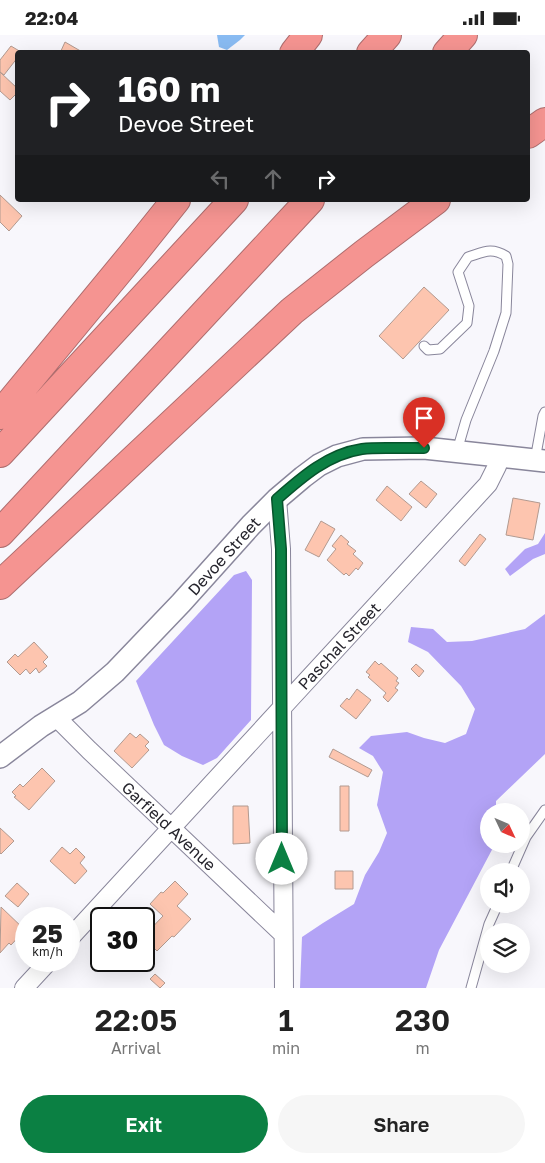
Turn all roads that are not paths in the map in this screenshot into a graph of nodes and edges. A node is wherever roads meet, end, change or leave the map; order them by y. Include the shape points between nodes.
1 (308, 35) edge
2 (387, 35) edge
3 (463, 35) edge
4 (296, 50) edge
5 (374, 50) edge
6 (450, 50) edge
7 (545, 122) edge
8 (530, 133) edge
9 (174, 202) edge
10 (232, 202) edge
11 (308, 202) edge
12 (433, 202) edge
13 (424, 346) dead end
14 (545, 413) edge
15 (0, 415) edge
16 (456, 452) junction
17 (0, 453) edge
18 (500, 457) junction
19 (540, 461) edge
20 (277, 499) junction
21 (0, 533) edge
22 (0, 585) edge
23 (282, 708) junction
24 (56, 717) junction
25 (0, 757) edge
26 (545, 810) edge
27 (172, 827) junction
28 (515, 863) edge
29 (494, 913) edge
30 (80, 927) edge
31 (283, 934) junction
32 (38, 972) edge
33 (283, 981) edge
34 (24, 988) edge
35 (270, 988) edge
36 (471, 988) edge

1 - 4 highway
2 - 5 highway
3 - 6 highway
7 - 8 highway
9 - 15 highway
10 - 17 highway
11 - 21 highway
12 - 22 highway via 292,311
13 - 16 lane via 428,350 440,349 467,323 469,307 458,272 468,257 489,251 506,256 506,313
14 - 19 lane
16 - 18 street, Devoe Street
16 - 20 street, Devoe Street via 416,448 347,452 318,465
18 - 19 street, Devoe Street
18 - 23 street, Paschal Street via 488,484
20 - 23 street via 281,549
20 - 24 street, Devoe Street via 115,672 80,702
23 - 27 street, Paschal Street
23 - 31 street
24 - 25 street, Devoe Street
24 - 27 street, Garfield Avenue
26 - 28 lane via 526,837
27 - 30 street, Paschal Street
27 - 31 street, Garfield Avenue
29 - 36 lane
31 - 33 street
32 - 34 street
33 - 35 street

